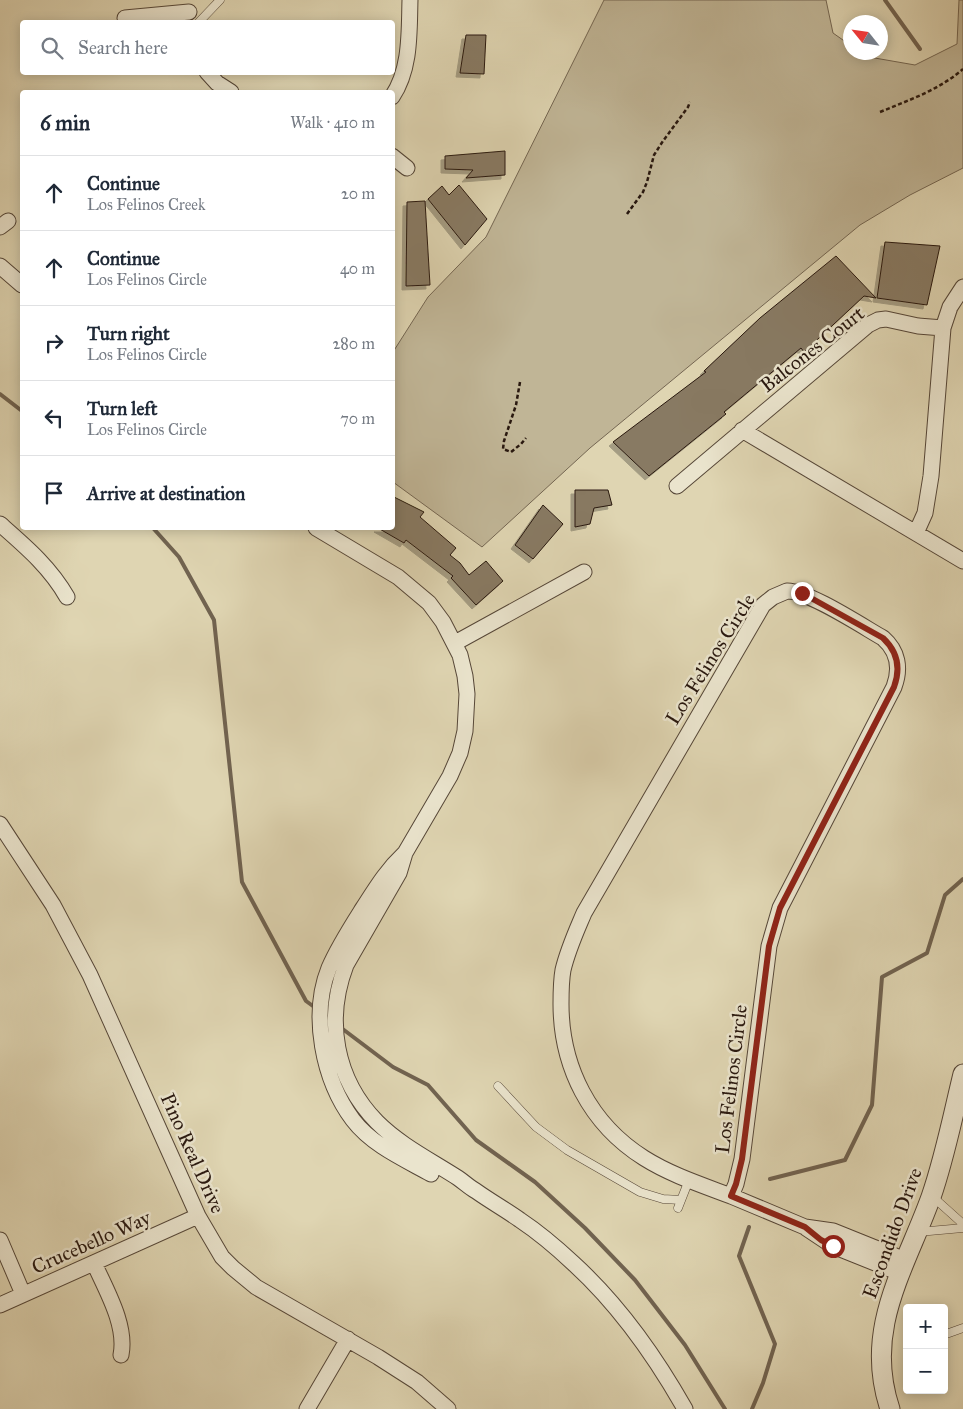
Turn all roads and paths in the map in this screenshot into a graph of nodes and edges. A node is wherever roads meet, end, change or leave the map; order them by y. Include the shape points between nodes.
1 (220, 0) edge
2 (410, 0) edge
3 (191, 14) edge
4 (125, 18) dead end
5 (963, 70) edge
6 (210, 75) edge
7 (228, 90) edge
8 (395, 91) edge
9 (690, 102) dead end
10 (880, 112) dead end
11 (395, 158) edge
12 (407, 168) dead end
13 (627, 214) dead end
14 (0, 266) edge
15 (20, 284) edge
16 (961, 293) edge
17 (943, 328) junction
18 (520, 382) dead end
19 (742, 430) junction
20 (526, 438) dead end
21 (677, 486) dead end
22 (0, 524) edge
23 (319, 530) edge
24 (916, 533) junction
25 (963, 561) edge
26 (584, 572) dead end
27 (67, 597) dead end
28 (455, 643) junction
29 (0, 824) edge
30 (405, 853) junction
31 (963, 1074) edge
32 (498, 1086) dead end
33 (688, 1180) junction
34 (476, 1191) junction
35 (932, 1195) junction
36 (731, 1196) junction
37 (198, 1216) junction
38 (963, 1226) edge
39 (917, 1232) junction
40 (0, 1240) edge
41 (94, 1263) junction
42 (903, 1266) junction
43 (23, 1294) junction
44 (0, 1305) edge
45 (963, 1328) edge
46 (948, 1334) edge
47 (348, 1339) junction
48 (121, 1355) dead end
49 (307, 1409) edge
50 (448, 1409) edge
51 (685, 1409) edge
52 (890, 1409) edge

1 - 3 lane
2 - 8 street via 408,57
3 - 4 street
5 - 10 path via 932,90
6 - 7 street
9 - 13 path via 654,156 647,182
11 - 12 street
14 - 15 street
16 - 17 street via 950,307
17 - 19 street, Balcones Court via 886,319 868,325
17 - 24 street via 926,513
18 - 20 path via 503,449 511,452
19 - 21 street, Balcones Court
19 - 24 street
22 - 27 street via 44,564
23 - 28 street via 419,593
24 - 25 street
26 - 28 street
28 - 30 street via 465,676 468,712 460,753
29 - 37 street, Pino Real Drive via 53,905 90,975
30 - 34 street via 399,874 346,965 336,997 334,1021 337,1044 351,1087 378,1123 423,1158
30 - 34 street via 388,868 329,969 322,998 320,1030 323,1050 341,1101 364,1131 395,1154 462,1191
31 - 35 street, Escondido Drive
32 - 33 lane via 536,1127 567,1150 640,1192 679,1204
33 - 36 street, Los Felinos Circle
33 - 36 street, Los Felinos Circle via 656,1165 626,1145 601,1120 584,1095 569,1063 561,1026 563,971 570,943 584,913 763,605 779,593 793,590 883,638 891,645 898,672 894,687 775,922 769,946 742,1159
34 - 51 street via 522,1221 573,1262 598,1288 659,1366
35 - 38 lane
35 - 39 street, Escondido Drive
36 - 42 street, Los Felinos Circle via 805,1227 833,1231
37 - 41 street, Crucebello Way
37 - 47 street, Pino Real Drive via 208,1236 232,1268 270,1296
38 - 39 lane
39 - 42 street, Escondido Drive
40 - 43 street
41 - 43 street, Crucebello Way
41 - 48 street via 117,1315
42 - 52 street, Escondido Drive via 888,1308 881,1352
43 - 44 street, Crucebello Way
45 - 46 lane
47 - 49 street
47 - 50 street, Pino Real Drive via 417,1382

